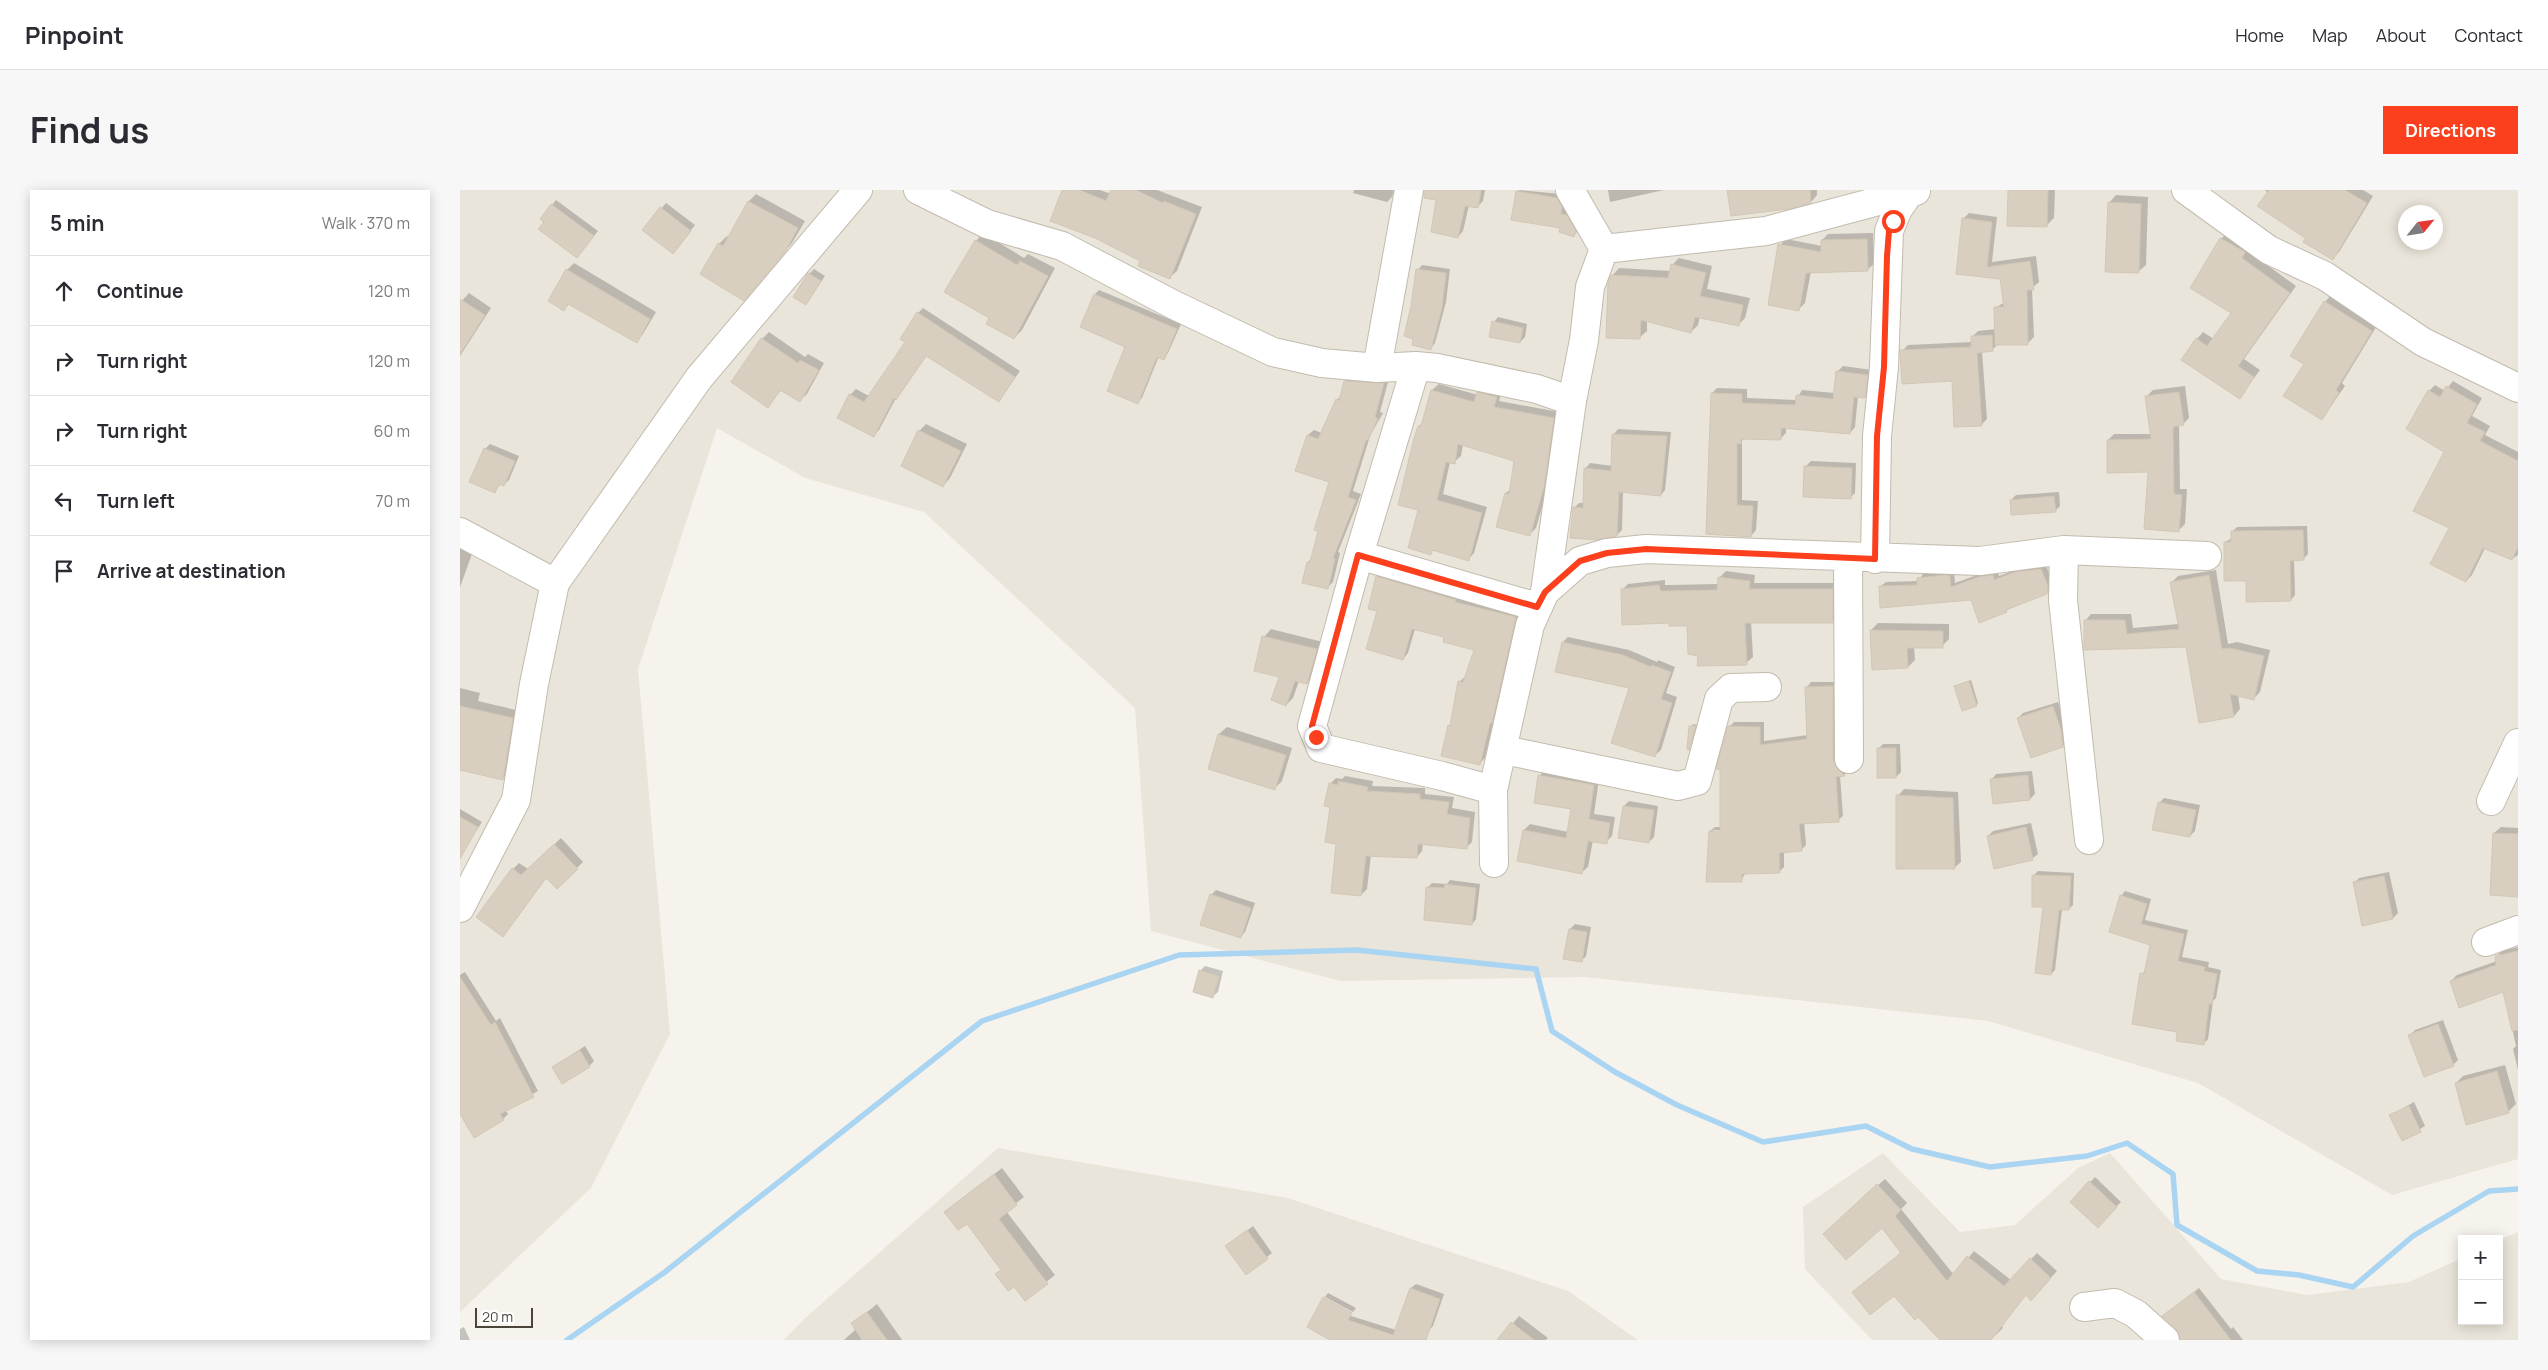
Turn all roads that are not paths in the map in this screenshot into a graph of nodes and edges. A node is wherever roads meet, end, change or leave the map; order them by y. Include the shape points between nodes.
1 (858, 190) edge
2 (918, 190) edge
3 (1409, 190) edge
4 (1570, 190) edge
5 (2186, 190) edge
6 (1914, 192) edge
7 (1604, 249) junction
8 (1416, 366) junction
9 (1377, 368) junction
10 (2518, 388) edge
11 (1572, 401) junction
12 (460, 532) edge
13 (2064, 550) junction
14 (1358, 555) junction
15 (2207, 556) dead end
16 (1848, 558) junction
17 (1875, 559) junction
18 (555, 583) junction
19 (1541, 599) junction
20 (1767, 687) dead end
21 (2518, 743) edge
22 (1504, 750) junction
23 (1849, 759) dead end
24 (1494, 790) junction
25 (2491, 801) dead end
26 (2089, 840) dead end
27 (1494, 863) dead end
28 (460, 908) edge
29 (2518, 930) edge
30 (2486, 942) dead end
31 (2084, 1308) dead end
32 (2165, 1340) edge

1 - 18 street via 699,378
2 - 9 street via 987,224 1062,246 1174,306 1273,352 1322,363
3 - 9 street
4 - 7 street
5 - 10 street via 2269,250 2325,276 2423,342
6 - 7 street via 1766,231
6 - 17 street via 1897,210 1889,231 1884,367 1877,436
7 - 11 street via 1590,287
8 - 9 street
8 - 11 street via 1500,380
8 - 14 street
11 - 19 street
12 - 18 street
13 - 15 street
13 - 17 street via 1980,561
13 - 26 street via 2063,600
14 - 19 street
14 - 24 street via 1312,726 1321,748
16 - 17 street
16 - 19 street via 1646,549 1607,553 1580,561
16 - 23 street
18 - 28 street via 534,684 516,800
19 - 22 street via 1530,625
20 - 22 street via 1732,688 1719,699 1697,781 1678,786
21 - 25 street
22 - 24 street
24 - 27 street
29 - 30 street
31 - 32 street via 2114,1303 2136,1314

